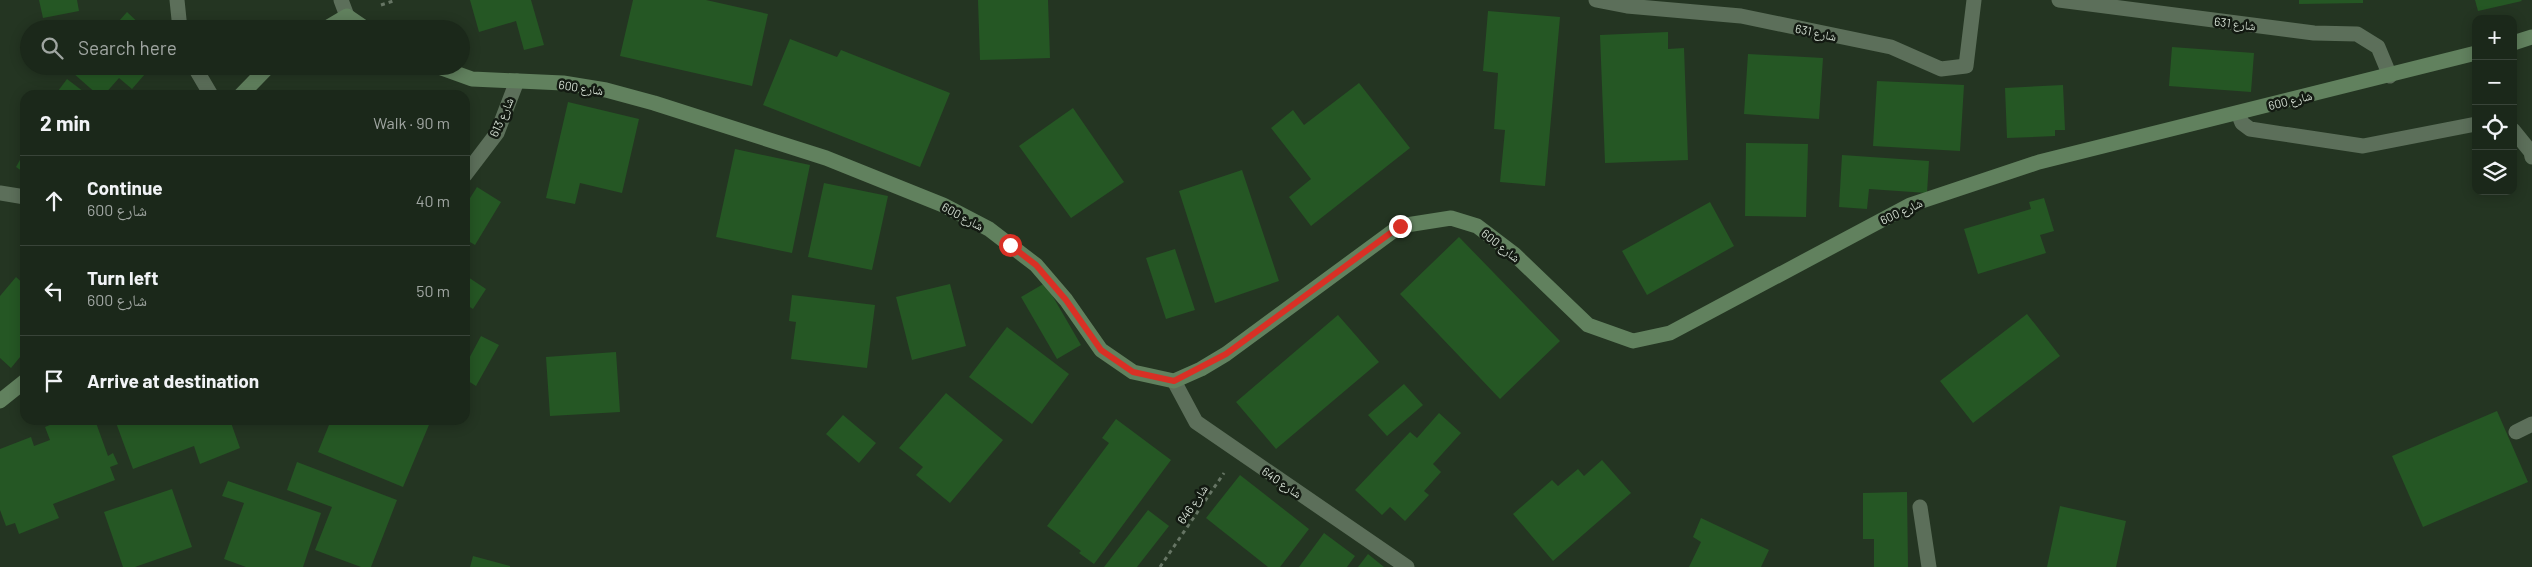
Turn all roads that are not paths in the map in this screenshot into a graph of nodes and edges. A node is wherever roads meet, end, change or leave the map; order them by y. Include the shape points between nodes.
1 (177, 0) edge
2 (341, 0) edge
3 (1596, 0) edge
4 (1974, 0) edge
5 (2059, 0) edge
6 (347, 16) junction
7 (179, 20) edge
8 (340, 20) edge
9 (353, 20) edge
10 (2532, 37) edge
11 (2517, 42) edge
12 (2472, 54) edge
13 (199, 75) edge
14 (260, 75) edge
15 (463, 75) edge
16 (2390, 76) junction
17 (517, 81) junction
18 (208, 90) edge
19 (246, 90) edge
20 (2238, 113) junction
21 (2472, 125) edge
22 (2517, 136) edge
23 (2532, 157) edge
24 (470, 168) edge
25 (0, 193) edge
26 (20, 196) edge
27 (1174, 381) junction
28 (20, 384) edge
29 (0, 401) edge
30 (2532, 424) edge
31 (2516, 432) dead end
32 (1920, 507) dead end
33 (1407, 567) edge
34 (1929, 567) edge

1 - 7 street
2 - 6 street
3 - 4 street, شارع 631 via 1627,6 1740,16 1891,47 1941,69 1966,66
5 - 16 street, شارع 631 via 2314,33 2356,34 2378,47
6 - 8 main road
6 - 9 main road
10 - 11 main road
12 - 16 main road, شارع 600
13 - 18 street
14 - 19 main road
15 - 17 main road, شارع 600
16 - 20 main road, شارع 600
17 - 24 street, شارع 613 via 496,133
17 - 27 main road, شارع 600 via 563,83 654,103 826,158 943,205 989,229 1036,265 1066,300 1101,350 1133,372
20 - 21 street via 2242,124 2250,129 2363,146
20 - 27 main road, شارع 600 via 2039,162 1910,205 1670,333 1633,341 1588,325 1535,272 1477,226 1451,218 1400,226 1226,354
22 - 23 street
25 - 26 street
27 - 33 street, شارع 640 via 1196,422
28 - 29 main road
30 - 31 street
32 - 34 street

